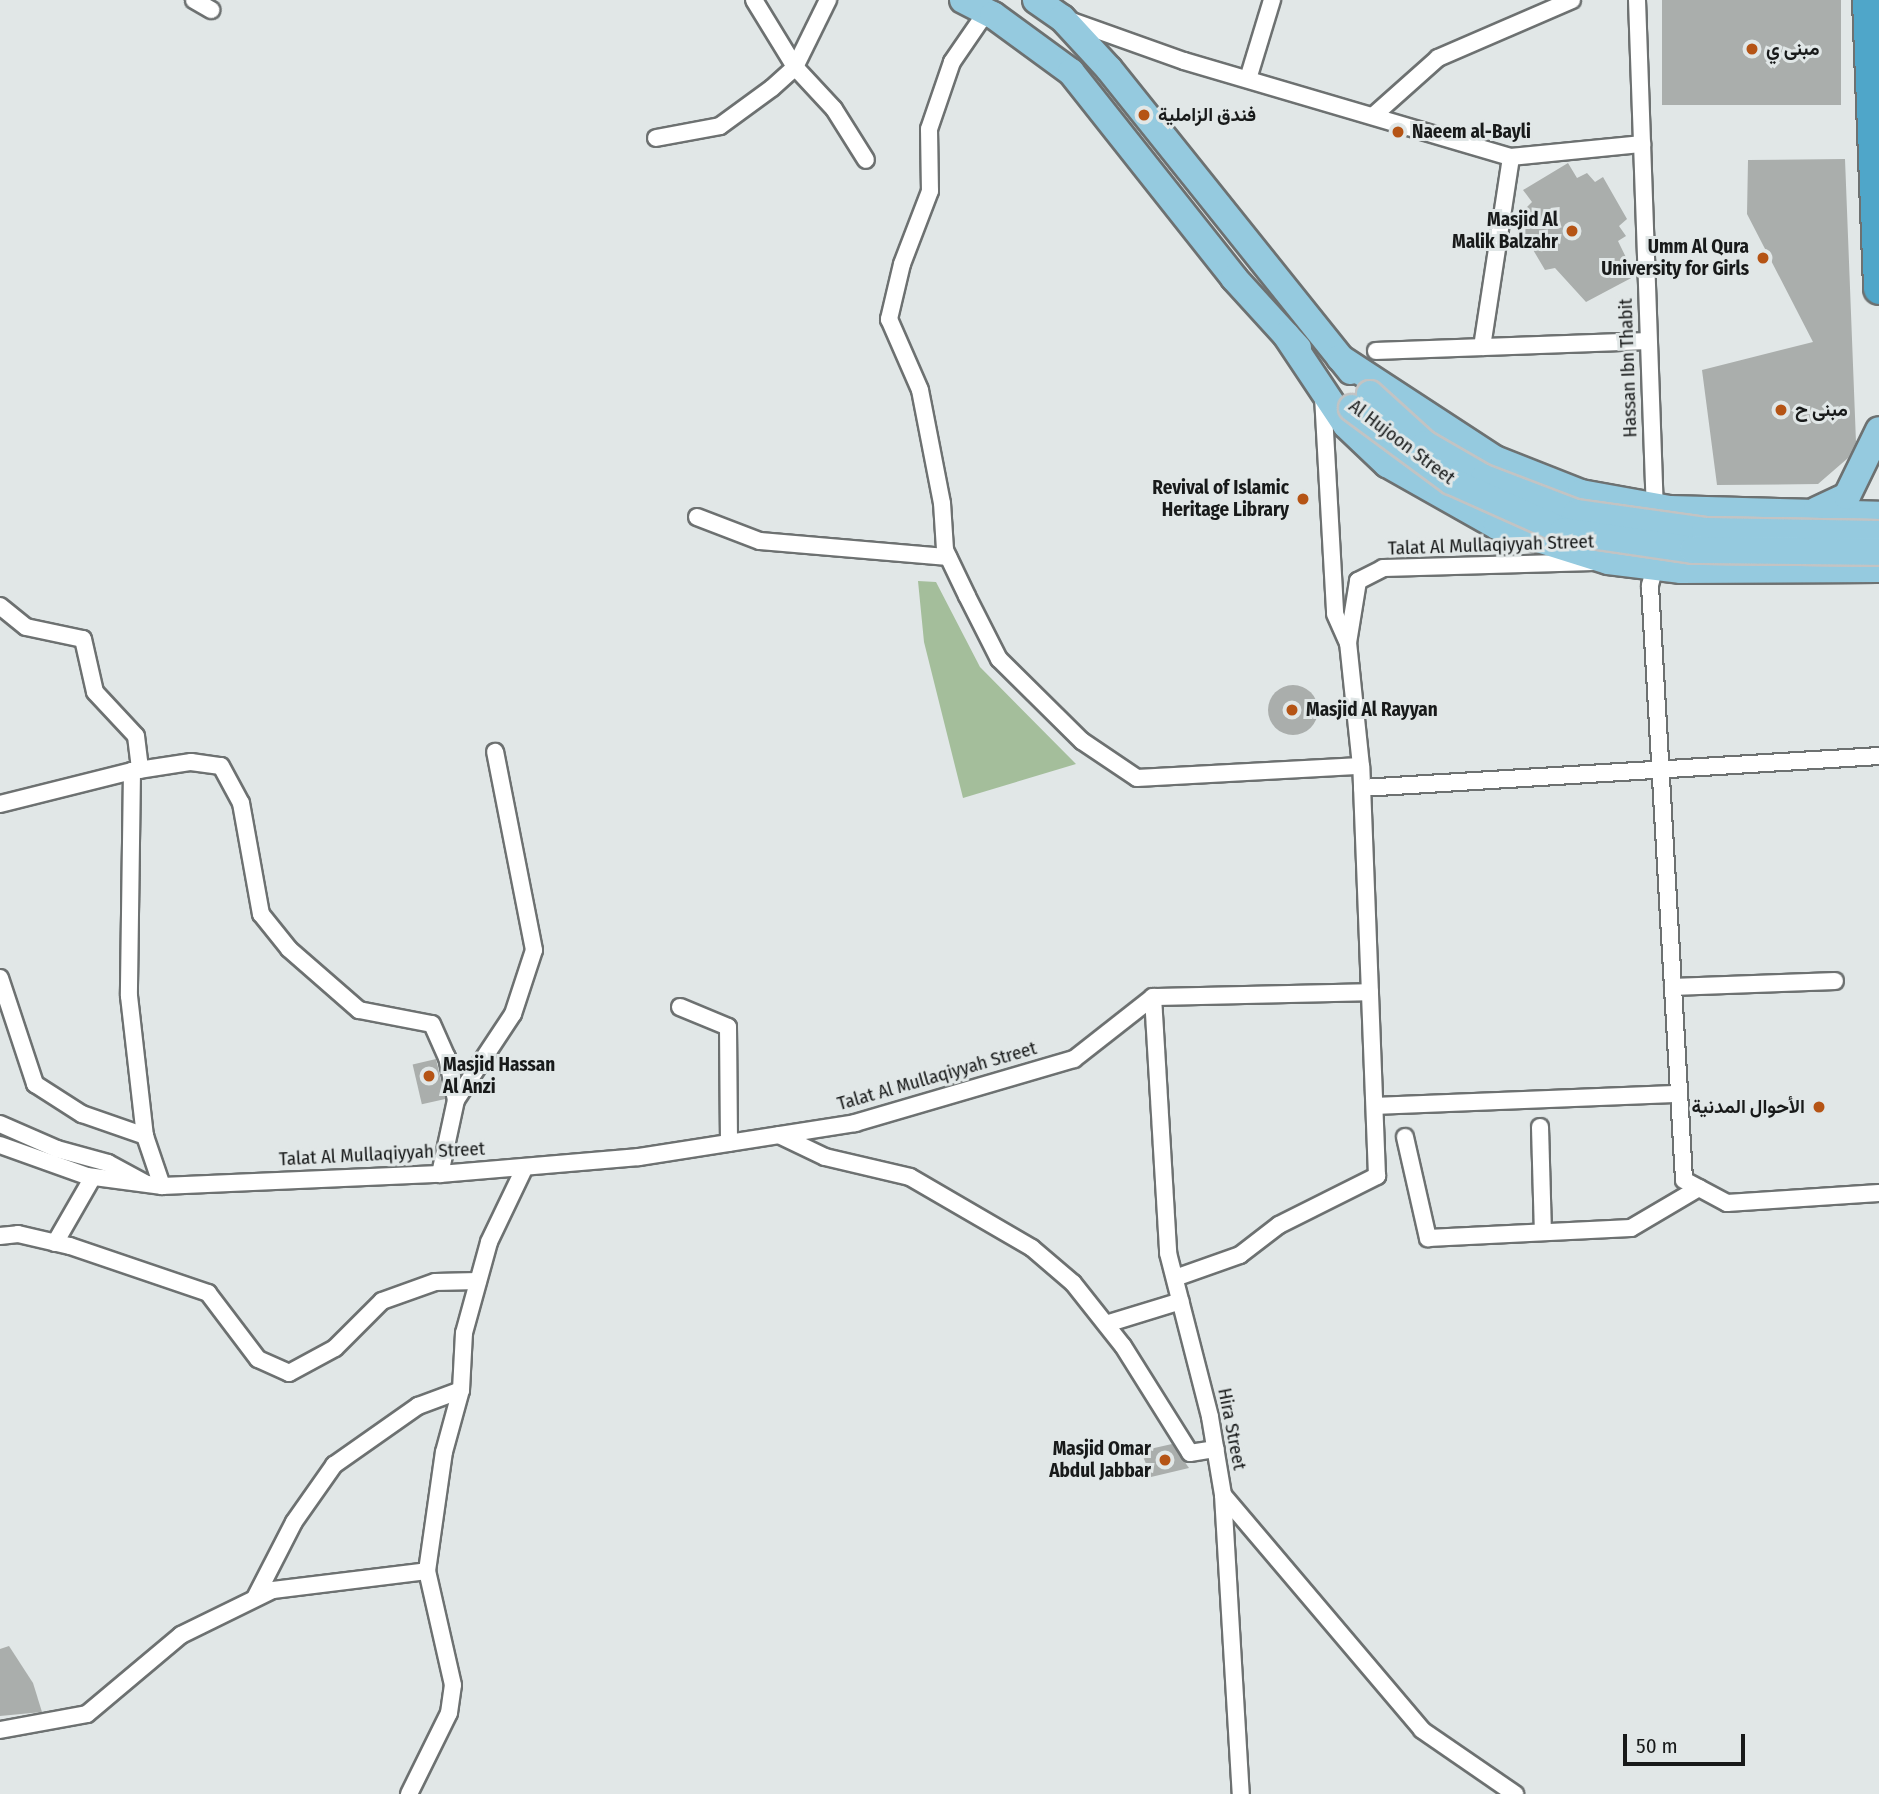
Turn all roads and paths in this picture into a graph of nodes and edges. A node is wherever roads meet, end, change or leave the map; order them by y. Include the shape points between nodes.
1 (194, 0) edge
2 (754, 0) edge
3 (828, 0) edge
4 (1036, 0) edge
5 (1272, 0) edge
6 (1572, 0) edge
7 (1637, 0) edge
8 (1868, 0) edge
9 (975, 6) edge
10 (211, 10) dead end
11 (1062, 18) junction
12 (795, 67) junction
13 (1248, 79) junction
14 (1373, 116) junction
15 (656, 138) dead end
16 (1642, 144) junction
17 (1511, 157) junction
18 (866, 160) dead end
19 (1879, 289) edge
20 (1286, 335) junction
21 (1648, 341) junction
22 (1482, 347) junction
23 (1376, 351) dead end
24 (1340, 358) junction
25 (1322, 389) junction
26 (1361, 401) junction
27 (1879, 430) edge
28 (1655, 506) junction
29 (1809, 513) junction
30 (1879, 515) edge
31 (697, 517) dead end
32 (1879, 534) edge
33 (1879, 552) edge
34 (948, 557) junction
35 (1608, 561) junction
36 (1657, 567) junction
37 (1879, 569) edge
38 (0, 606) edge
39 (1348, 643) junction
40 (495, 752) dead end
41 (1879, 756) edge
42 (1361, 766) junction
43 (1660, 766) junction
44 (136, 770) junction
45 (1362, 788) junction
46 (0, 804) edge
47 (0, 978) edge
48 (1835, 981) dead end
49 (1672, 987) junction
50 (1370, 992) junction
51 (1153, 997) junction
52 (680, 1007) dead end
53 (1679, 1094) junction
54 (456, 1100) junction
55 (1375, 1106) junction
56 (0, 1124) edge
57 (1540, 1127) dead end
58 (779, 1135) junction
59 (145, 1136) junction
60 (1405, 1136) dead end
61 (729, 1143) junction
62 (0, 1145) edge
63 (525, 1167) junction
64 (440, 1174) junction
65 (93, 1177) junction
66 (154, 1185) junction
67 (1699, 1188) junction
68 (1879, 1193) edge
69 (1543, 1232) junction
70 (0, 1236) edge
71 (55, 1243) junction
72 (1175, 1278) junction
73 (478, 1281) junction
74 (1181, 1301) junction
75 (1106, 1324) junction
76 (461, 1390) junction
77 (1216, 1449) junction
78 (1223, 1495) junction
79 (427, 1571) junction
80 (255, 1598) junction
81 (0, 1730) edge
82 (409, 1794) edge
83 (1241, 1794) edge
84 (1515, 1794) edge

1 - 10 street
2 - 12 street
3 - 12 street
4 - 11 main road, Al Hujoon Street
5 - 13 street
6 - 14 street via 1438,58
7 - 16 street, Hassan Ibn Thabit
8 - 19 highway
9 - 20 main road, Al Hujoon Street via 1071,72
9 - 34 street via 929,129 930,191 901,264 889,319 920,390
11 - 13 street
11 - 24 main road, Al Hujoon Street via 1109,69
12 - 15 street via 720,126
12 - 18 street via 834,110
13 - 14 street
14 - 17 street
16 - 17 street
16 - 21 street, Hassan Ibn Thabit
17 - 22 street
20 - 25 main road
20 - 26 main road, Al Hujoon Street
21 - 22 street
21 - 28 street, Hassan Ibn Thabit
22 - 23 street
24 - 26 main road, Al Hujoon Street
24 - 28 main road via 1495,459 1581,493
25 - 35 main road via 1346,425 1387,464 1497,526
25 - 39 street, Talat Al Mullaqiyyah Street via 1335,614
26 - 32 main road, Al Hujoon Street, bridge via 1472,471 1576,513 1705,531
26 - 33 main road, Al Hujoon Street, bridge via 1451,481 1563,531 1693,550
27 - 29 main road via 1847,496
28 - 29 main road
28 - 36 street, Hassan Ibn Thabit
29 - 30 main road
31 - 34 street via 760,541
34 - 42 street via 999,659 1082,741 1137,778
35 - 36 main road
35 - 39 street, Talat Al Mullaqiyyah Street via 1383,568 1358,581
36 - 37 main road
36 - 43 street, Hassan Ibn Thabit via 1650,586
38 - 44 street via 26,627 83,639 95,692 136,736
39 - 42 street, Talat Al Mullaqiyyah Street
40 - 54 street via 534,950 513,1014
41 - 43 street
42 - 45 street, Talat Al Mullaqiyyah Street
43 - 45 street
43 - 49 street, Hassan Ibn Thabit
44 - 46 street
44 - 54 street via 191,762 221,766 241,803 261,914 340,998 359,1010 432,1024 447,1057
44 - 59 street via 129,996
45 - 50 street, Talat Al Mullaqiyyah Street
47 - 59 street via 35,1084 82,1114
48 - 49 street
49 - 53 street, Hassan Ibn Thabit
50 - 51 street
50 - 55 street, Talat Al Mullaqiyyah Street
51 - 58 street, Talat Al Mullaqiyyah Street via 1074,1059 855,1123
51 - 72 street, Hira Street via 1168,1254
52 - 61 street via 728,1027
53 - 55 street
53 - 67 street, Hassan Ibn Thabit via 1684,1180
54 - 64 street
55 - 72 street, Talat Al Mullaqiyyah Street via 1377,1176 1279,1225 1240,1255
56 - 66 street
57 - 69 street
58 - 61 street, Talat Al Mullaqiyyah Street
58 - 75 street via 825,1157 910,1177 972,1209 1032,1248 1073,1283
59 - 66 street
60 - 69 street via 1429,1238
61 - 63 street, Talat Al Mullaqiyyah Street
62 - 65 street, Talat Al Mullaqiyyah Street
63 - 64 street, Talat Al Mullaqiyyah Street
63 - 73 street via 489,1242
64 - 66 street, Talat Al Mullaqiyyah Street
65 - 66 street, Talat Al Mullaqiyyah Street
65 - 71 street
67 - 68 street via 1727,1203
67 - 69 street via 1631,1228
70 - 71 street
71 - 73 street via 208,1293 258,1359 289,1373 335,1349 382,1301 435,1282
72 - 74 street, Hira Street
73 - 76 street via 464,1333
74 - 75 street
74 - 77 street, Hira Street
75 - 77 street via 1190,1453
76 - 79 street via 444,1452
76 - 80 street via 418,1406 334,1465 294,1522
77 - 78 street, Hira Street
78 - 83 street
78 - 84 street, Hira Street via 1422,1730
79 - 80 street via 349,1577 273,1590
79 - 82 street via 453,1685 449,1713
80 - 81 street via 181,1634 87,1714

